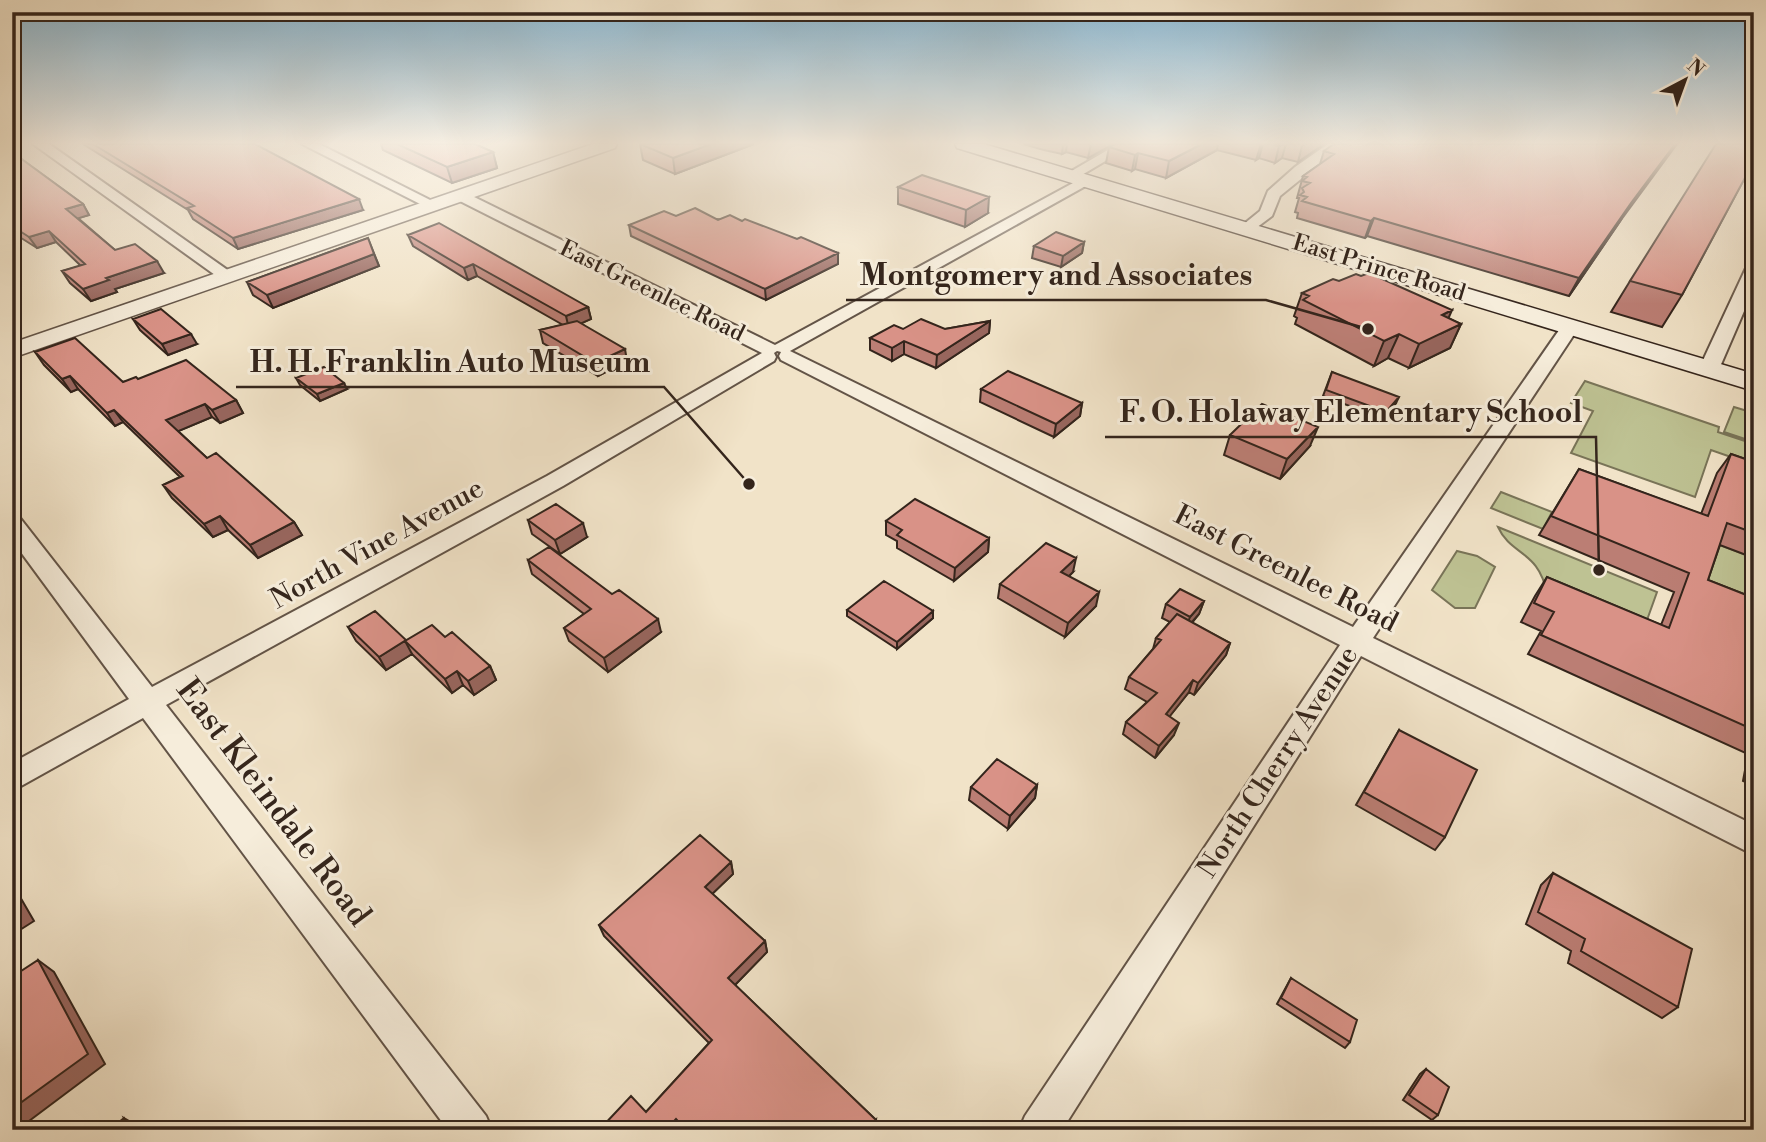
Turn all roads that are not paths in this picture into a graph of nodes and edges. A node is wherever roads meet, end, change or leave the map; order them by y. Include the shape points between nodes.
1 (116, 197) edge
2 (417, 197) edge
3 (455, 197) edge
4 (466, 197) edge
5 (1045, 197) edge
6 (1143, 197) edge
7 (1272, 197) edge
8 (433, 205) junction
9 (1247, 228) junction
10 (1754, 268) edge
11 (228, 276) junction
12 (1570, 327) junction
13 (12, 351) edge
14 (777, 352) junction
15 (1709, 369) junction
16 (1754, 383) edge
17 (12, 523) edge
18 (1358, 640) junction
19 (149, 701) junction
20 (12, 778) edge
21 (1754, 841) edge
22 (472, 1130) edge
23 (1039, 1130) edge

1 - 11 street
2 - 8 street
3 - 8 street
4 - 14 street, East Greenlee Road
5 - 14 street, North Vine Avenue
6 - 9 main road, East Prince Road
7 - 9 street via 1267,213
8 - 11 street
9 - 12 main road, East Prince Road
10 - 15 street
11 - 13 street
12 - 15 main road, East Prince Road
12 - 18 street, North Cherry Avenue
14 - 18 street, East Greenlee Road
14 - 19 street, North Vine Avenue via 555,481
15 - 16 main road, East Prince Road
17 - 19 street, East Kleindale Road
18 - 21 street, East Greenlee Road
18 - 23 street, North Cherry Avenue
19 - 20 street, North Vine Avenue
19 - 22 street, East Kleindale Road

